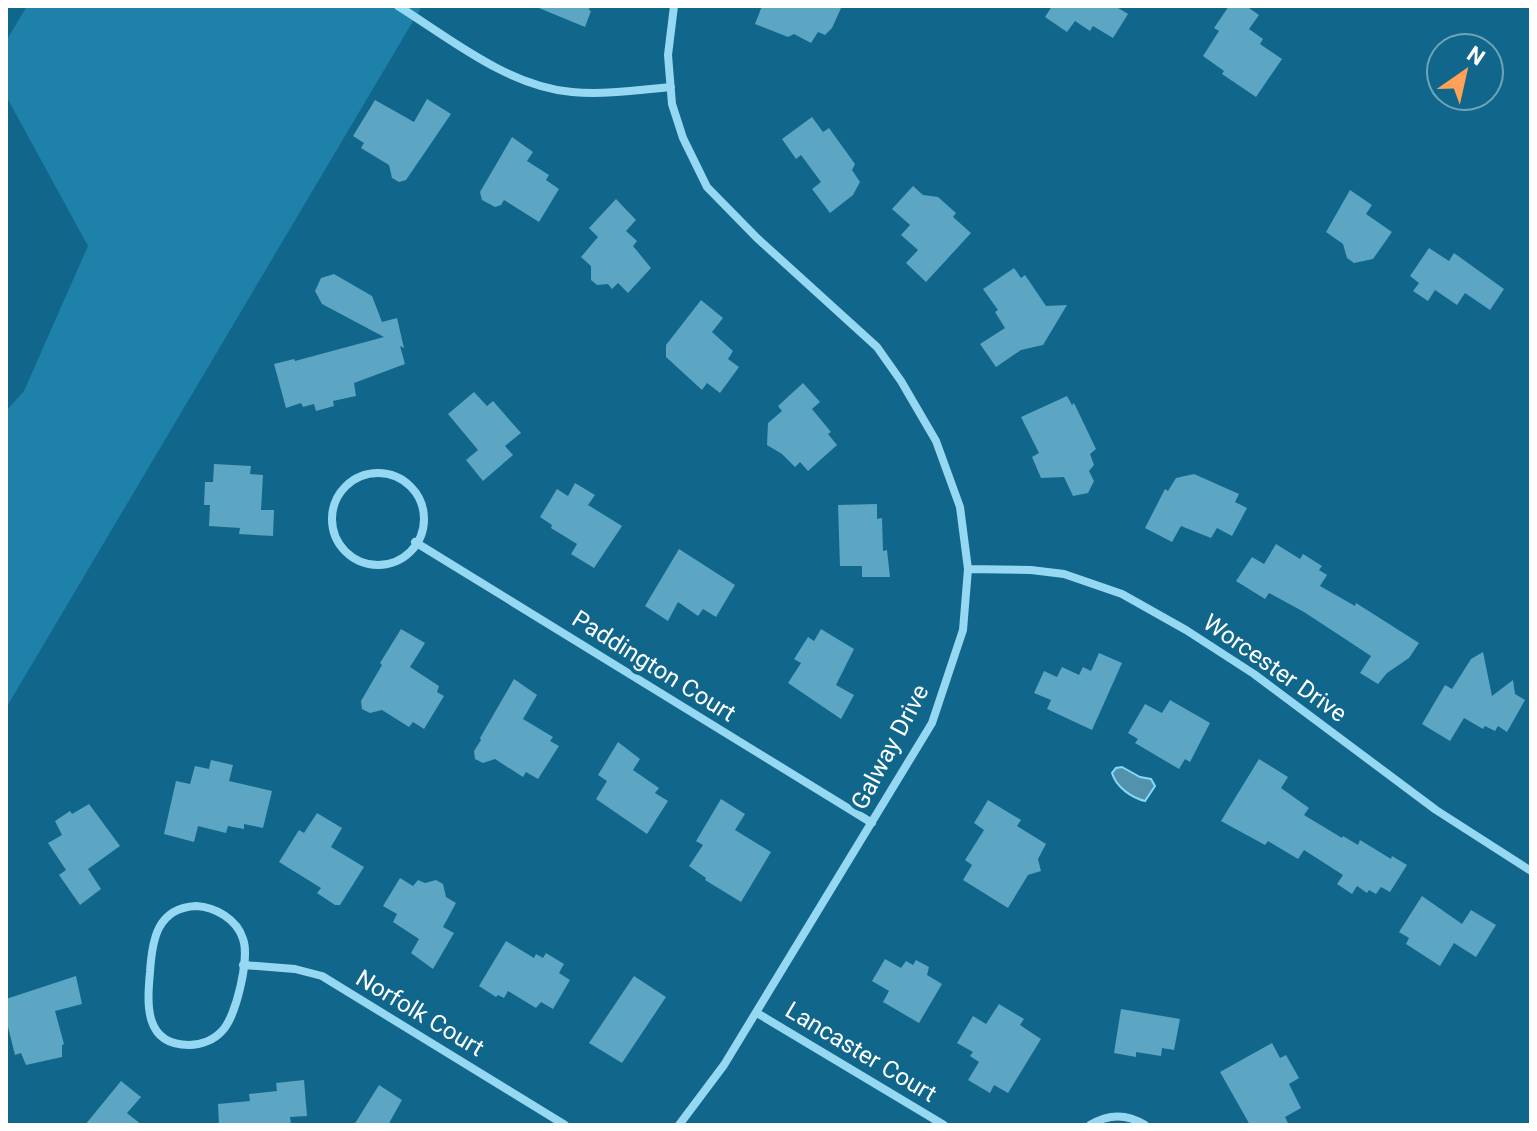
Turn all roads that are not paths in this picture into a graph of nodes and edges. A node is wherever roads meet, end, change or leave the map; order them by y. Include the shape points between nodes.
1 (398, 6) edge
2 (674, 6) edge
3 (671, 87) junction
4 (415, 542) junction
5 (968, 569) junction
6 (872, 823) junction
7 (1531, 871) edge
8 (243, 965) junction
9 (757, 1013) junction
10 (565, 1125) edge
11 (679, 1125) edge
12 (944, 1125) edge
13 (1090, 1125) edge
14 (1145, 1125) edge

1 - 3 street via 502,71 533,83 572,92
2 - 3 street, Galway Drive via 668,55
3 - 5 street, Galway Drive via 683,138 707,187 877,347 901,381 936,441 960,507
4 - 4 street via 424,516 414,490 403,480 376,472 362,475 338,494 332,517 336,540 360,562 392,563 406,556
4 - 6 street, Paddington Court
5 - 6 street, Galway Drive via 963,630 932,723
5 - 7 street, Worcester Drive via 1064,574 1122,594 1254,674 1436,810
6 - 9 street, Galway Drive
8 - 8 street via 244,941 224,916 202,906 172,913 158,926 151,946 147,1007 153,1026 179,1044 216,1037 231,1017
8 - 10 street, Norfolk Court via 322,976
9 - 11 street, Galway Drive
9 - 12 street, Lancaster Court
13 - 14 street via 1122,1115

